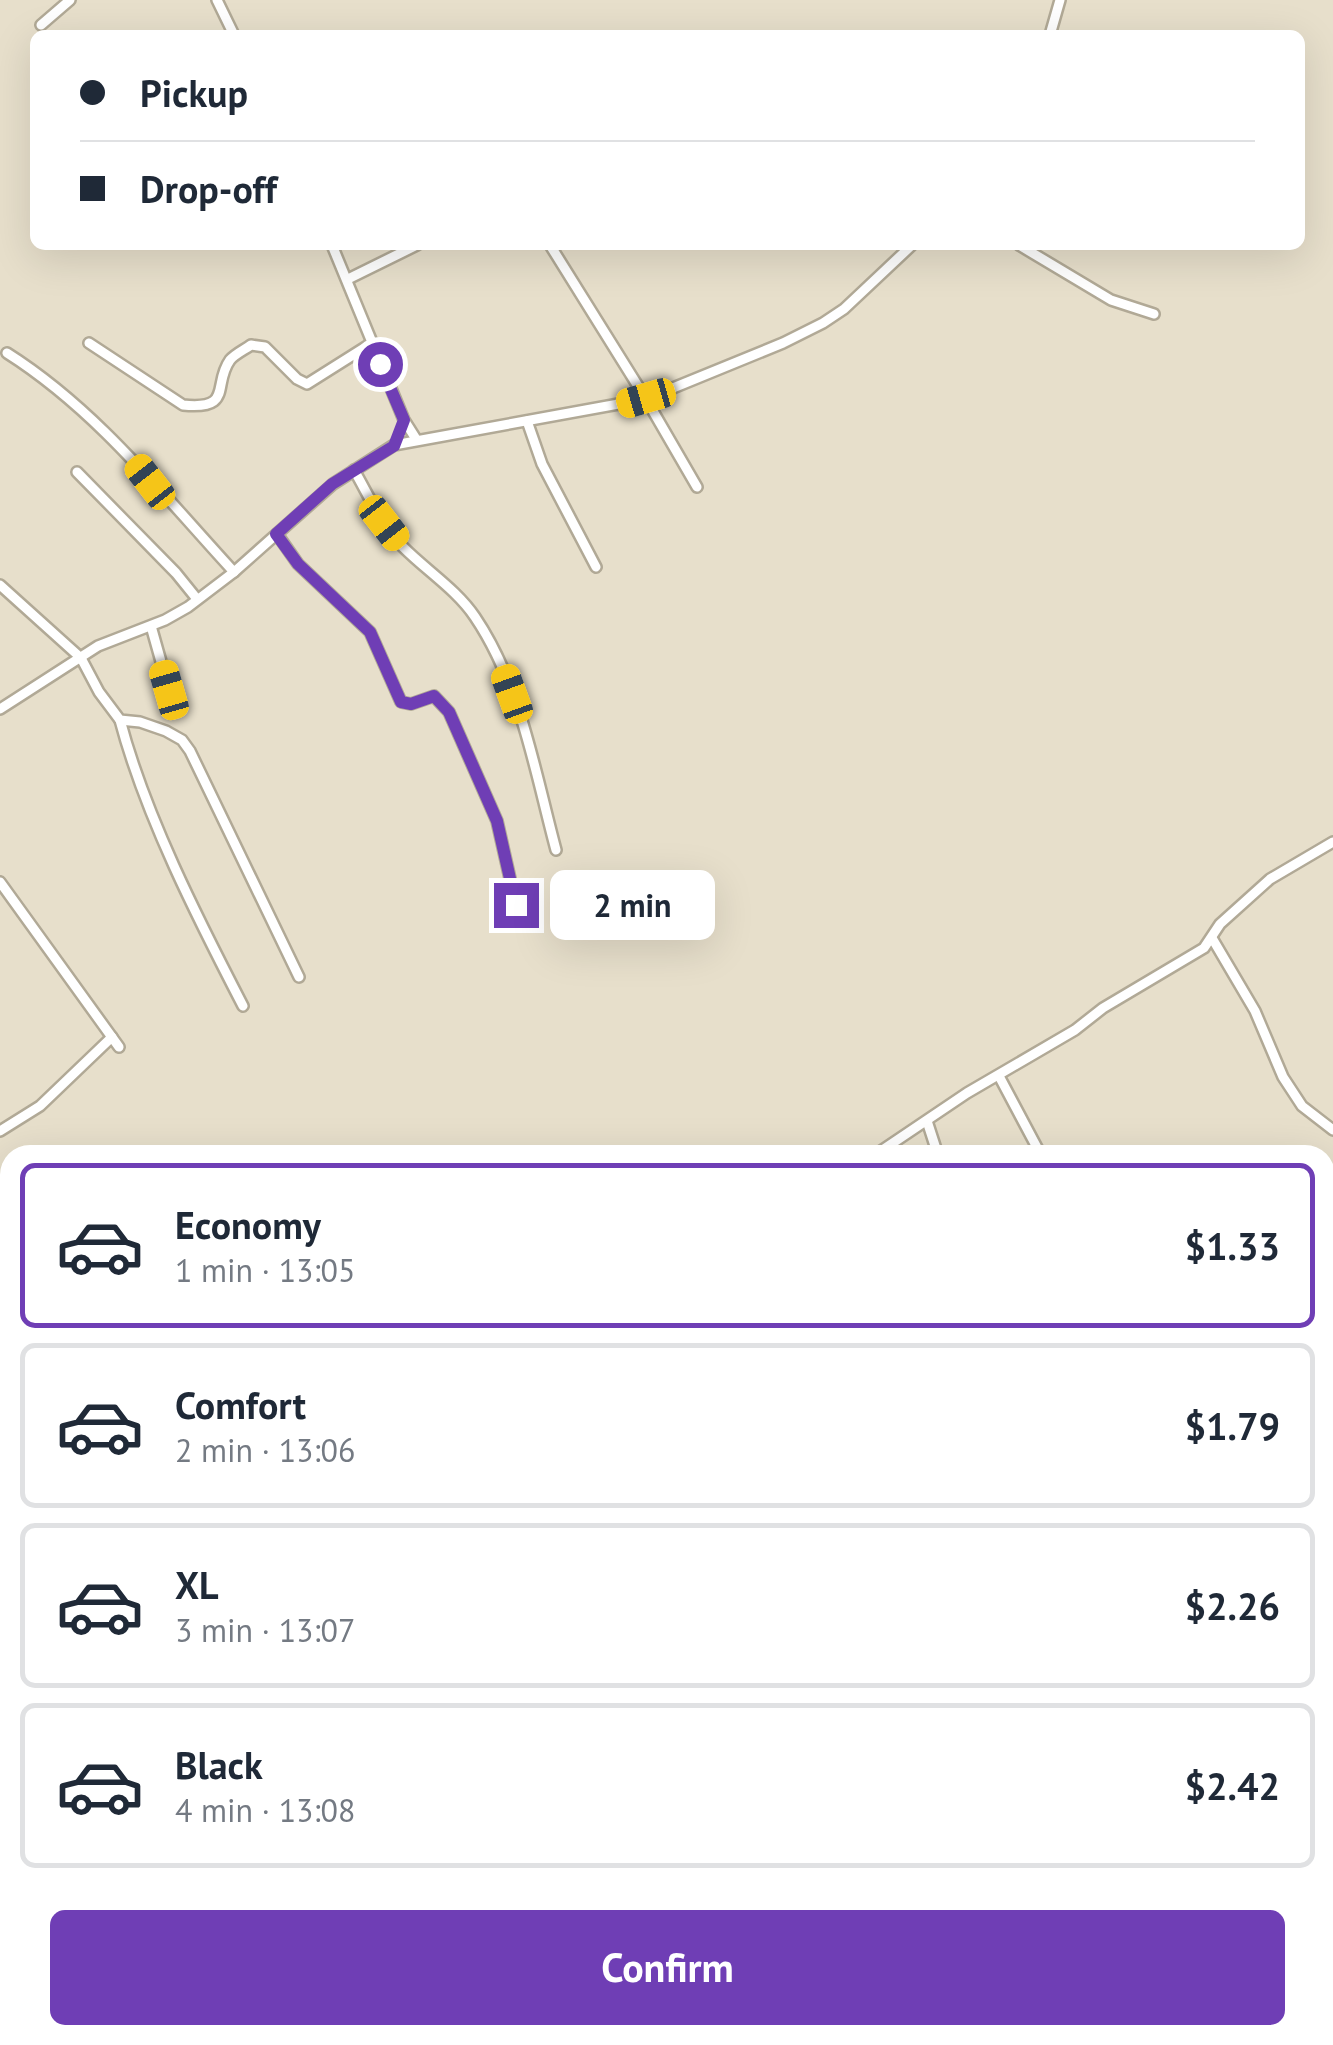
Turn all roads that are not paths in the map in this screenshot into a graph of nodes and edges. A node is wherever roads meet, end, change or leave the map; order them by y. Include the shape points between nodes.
1 (70, 0) edge
2 (217, 0) edge
3 (1056, 2) edge
4 (41, 26) dead end
5 (232, 30) edge
6 (1051, 30) edge
7 (334, 250) edge
8 (407, 250) edge
9 (553, 250) edge
10 (907, 250) edge
11 (1028, 250) edge
12 (348, 279) junction
13 (1154, 314) dead end
14 (89, 343) dead end
15 (372, 343) junction
16 (7, 353) dead end
17 (646, 398) junction
18 (404, 420) junction
19 (527, 421) junction
20 (416, 439) junction
21 (394, 446) junction
22 (354, 470) junction
23 (77, 472) dead end
24 (697, 488) dead end
25 (276, 534) junction
26 (596, 566) dead end
27 (234, 572) junction
28 (0, 585) edge
29 (197, 600) junction
30 (151, 626) junction
31 (81, 658) junction
32 (169, 690) dead end
33 (0, 709) edge
34 (120, 720) junction
35 (1333, 842) edge
36 (556, 850) dead end
37 (0, 882) edge
38 (516, 905) dead end
39 (1212, 938) junction
40 (298, 977) dead end
41 (243, 1006) dead end
42 (112, 1037) junction
43 (119, 1047) dead end
44 (999, 1076) junction
45 (926, 1121) junction
46 (1333, 1130) edge
47 (0, 1131) edge
48 (890, 1145) edge
49 (934, 1145) edge
50 (1036, 1145) edge

1 - 4 street
2 - 5 street
3 - 6 street
7 - 12 street
8 - 12 street
9 - 17 street
10 - 17 street via 823,323
11 - 13 street via 1110,300
12 - 15 street
14 - 15 street via 183,405 199,407 211,404 228,364 251,345 265,346 306,384
15 - 18 street
16 - 27 street via 68,397 124,450
17 - 19 street
17 - 24 street
18 - 20 street
18 - 21 street
19 - 20 street
19 - 26 street
20 - 21 street
21 - 22 street
22 - 25 street
22 - 36 street via 401,545 472,612 487,636 523,724
23 - 29 street
25 - 27 street
25 - 38 street via 370,632 401,702 434,696 449,712 497,821
27 - 29 street
28 - 31 street
29 - 30 street
30 - 31 street via 114,637
30 - 32 street
31 - 33 street
31 - 34 street
34 - 40 street via 166,731 190,751
34 - 41 street via 199,920
35 - 39 street via 1270,879
37 - 42 street
39 - 44 street
39 - 46 street via 1255,1011 1283,1077 1302,1106
42 - 43 street
42 - 47 street via 40,1106
44 - 45 street
44 - 50 street
45 - 48 street
45 - 49 street

